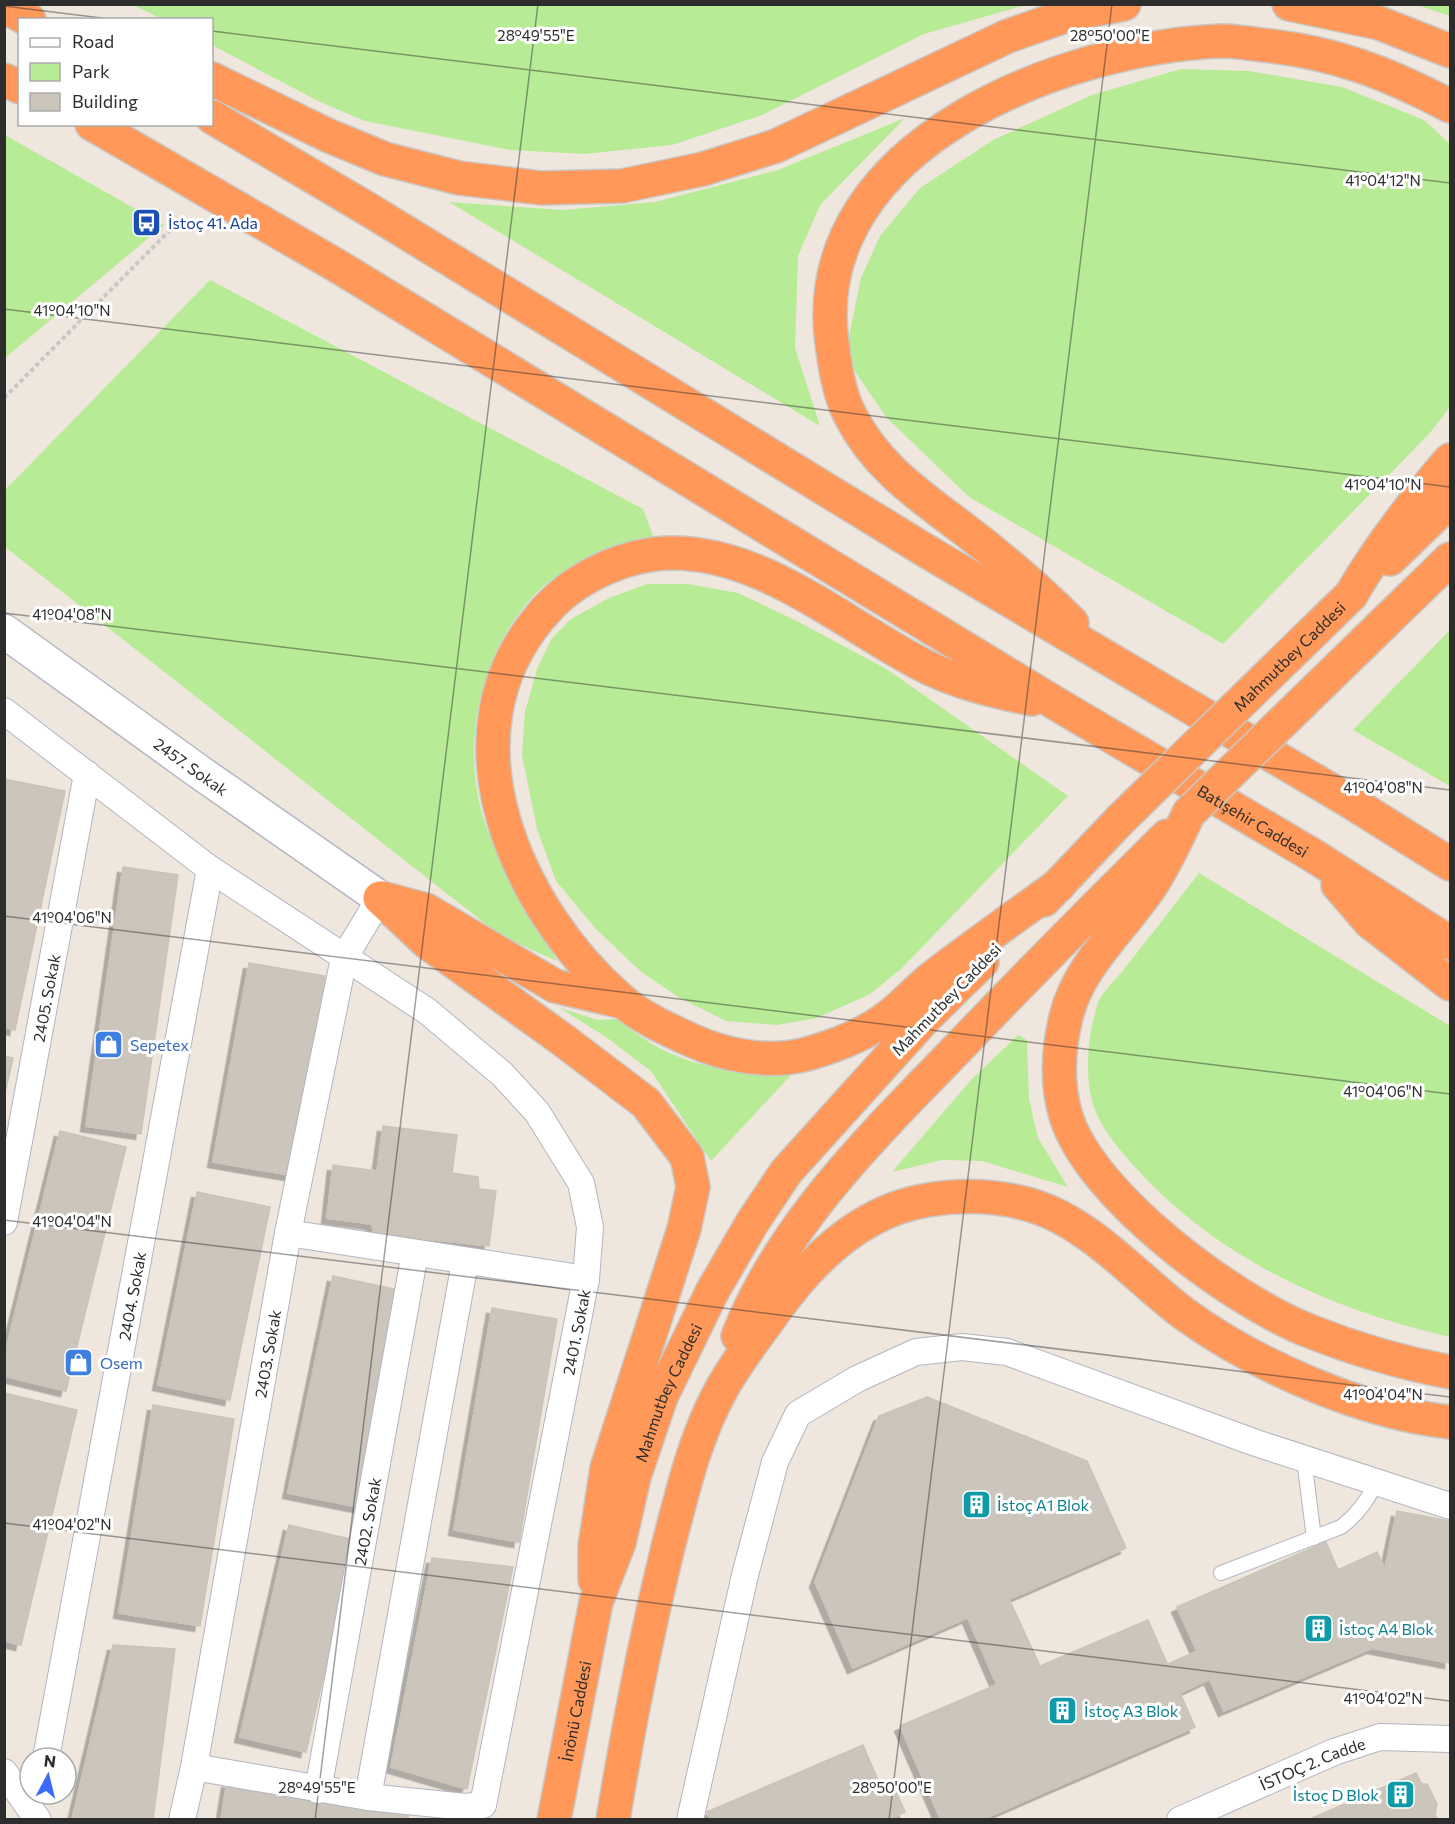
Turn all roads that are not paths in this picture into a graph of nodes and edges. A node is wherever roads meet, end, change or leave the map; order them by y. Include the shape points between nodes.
1 (1124, 4) edge
2 (1289, 4) edge
3 (4, 6) edge
4 (25, 18) edge
5 (1450, 51) edge
6 (213, 79) edge
7 (4, 80) edge
8 (18, 86) edge
9 (1450, 106) edge
10 (213, 118) edge
11 (96, 126) edge
12 (1450, 460) edge
13 (1450, 501) edge
14 (1450, 559) edge
15 (1450, 583) edge
16 (1352, 595) junction
17 (1384, 623) junction
18 (4, 631) edge
19 (1109, 660) junction
20 (1054, 703) junction
21 (4, 711) edge
22 (87, 774) junction
23 (1346, 799) junction
24 (1190, 813) junction
25 (1450, 843) edge
26 (1314, 856) junction
27 (1450, 864) edge
28 (210, 869) junction
29 (1059, 885) junction
30 (380, 898) junction
31 (1450, 943) edge
32 (344, 958) junction
33 (1450, 984) edge
34 (623, 1002) junction
35 (4, 1222) edge
36 (288, 1233) junction
37 (415, 1253) junction
38 (465, 1262) junction
39 (586, 1280) junction
40 (1450, 1372) edge
41 (721, 1389) junction
42 (1450, 1422) edge
43 (1304, 1459) junction
44 (1376, 1484) junction
45 (1450, 1506) edge
46 (1314, 1538) junction
47 (1221, 1573) dead end
48 (596, 1602) junction
49 (1450, 1739) edge
50 (48, 1746) edge
51 (194, 1767) junction
52 (4, 1772) edge
53 (18, 1785) edge
54 (318, 1790) junction
55 (368, 1797) junction
56 (32, 1806) edge
57 (38, 1820) edge
58 (182, 1820) edge
59 (554, 1820) edge
60 (613, 1820) edge
61 (690, 1820) edge
62 (1180, 1820) edge

1 - 6 highway via 1071,14 1008,36 776,146 703,169 622,186 541,188 459,178 396,162 327,135
2 - 5 highway via 1379,23
3 - 4 highway
7 - 8 highway
9 - 19 highway via 1375,69 1306,49 1224,41 1153,47 1078,65 1009,91 945,129 906,159 870,195 851,225 836,265 829,307 833,351 849,413 879,461 1047,598
10 - 19 highway
11 - 20 highway, Batışehir Caddesi via 210,190
12 - 16 highway via 1412,502
13 - 16 highway, Mahmutbey Caddesi
14 - 17 highway
15 - 17 highway
16 - 29 highway, Mahmutbey Caddesi, bridge via 1120,819
17 - 24 highway, bridge
18 - 30 main road, 2457. Sokak
19 - 23 highway
20 - 26 highway, Batışehir Caddesi
20 - 34 highway via 981,688 922,664 741,564 699,555 655,554 610,566 572,586 549,606 512,656 496,702 492,752 498,798 529,885 585,965
21 - 22 street, 2401. Sokak
22 - 28 street, 2401. Sokak
22 - 35 street, 2405. Sokak
23 - 25 highway
23 - 27 highway
24 - 40 highway via 1153,882 1097,953 1066,1016 1058,1080 1066,1117 1086,1159 1123,1201 1162,1237 1228,1287 1309,1332 1396,1361
24 - 41 highway via 855,1156 795,1234 753,1303
26 - 31 highway, Batışehir Caddesi
26 - 33 highway via 1370,922
28 - 32 street, 2401. Sokak
28 - 50 street, 2404. Sokak
29 - 34 highway via 929,980 888,1018 858,1036 802,1055 762,1058 718,1052 664,1027
29 - 48 highway, Mahmutbey Caddesi via 925,1018 865,1084 786,1172 752,1223 712,1292 661,1397 634,1477 618,1544
30 - 32 street, 2403. Sokak
30 - 34 highway via 426,910 555,986
30 - 48 highway via 428,943 646,1103 687,1157 693,1186 684,1229 607,1468 595,1546
32 - 36 street, 2403. Sokak
32 - 39 street, 2401. Sokak via 427,1011 502,1074 537,1112 581,1183 590,1227
36 - 37 street
36 - 51 street, 2403. Sokak
37 - 38 street
37 - 54 street, 2402. Sokak
38 - 39 street
38 - 55 street
39 - 55 street, 2401. Sokak via 483,1805 466,1807
41 - 42 highway via 795,1283 827,1251 862,1223 909,1203 957,1195 1011,1200 1056,1215 1098,1241 1185,1314 1291,1375 1353,1399
41 - 60 highway via 677,1510 632,1706
43 - 44 street
43 - 46 lane
43 - 61 street via 1007,1352 962,1347 916,1352 857,1379 798,1414 775,1462 744,1575
44 - 45 street
44 - 46 lane via 1354,1517
46 - 47 lane
48 - 59 highway, İnönü Caddesi
49 - 62 street, İSTOÇ 2. Cadde via 1380,1737 1334,1752
51 - 54 street
51 - 58 street, 2403. Sokak
52 - 53 street
54 - 55 street
56 - 57 street

